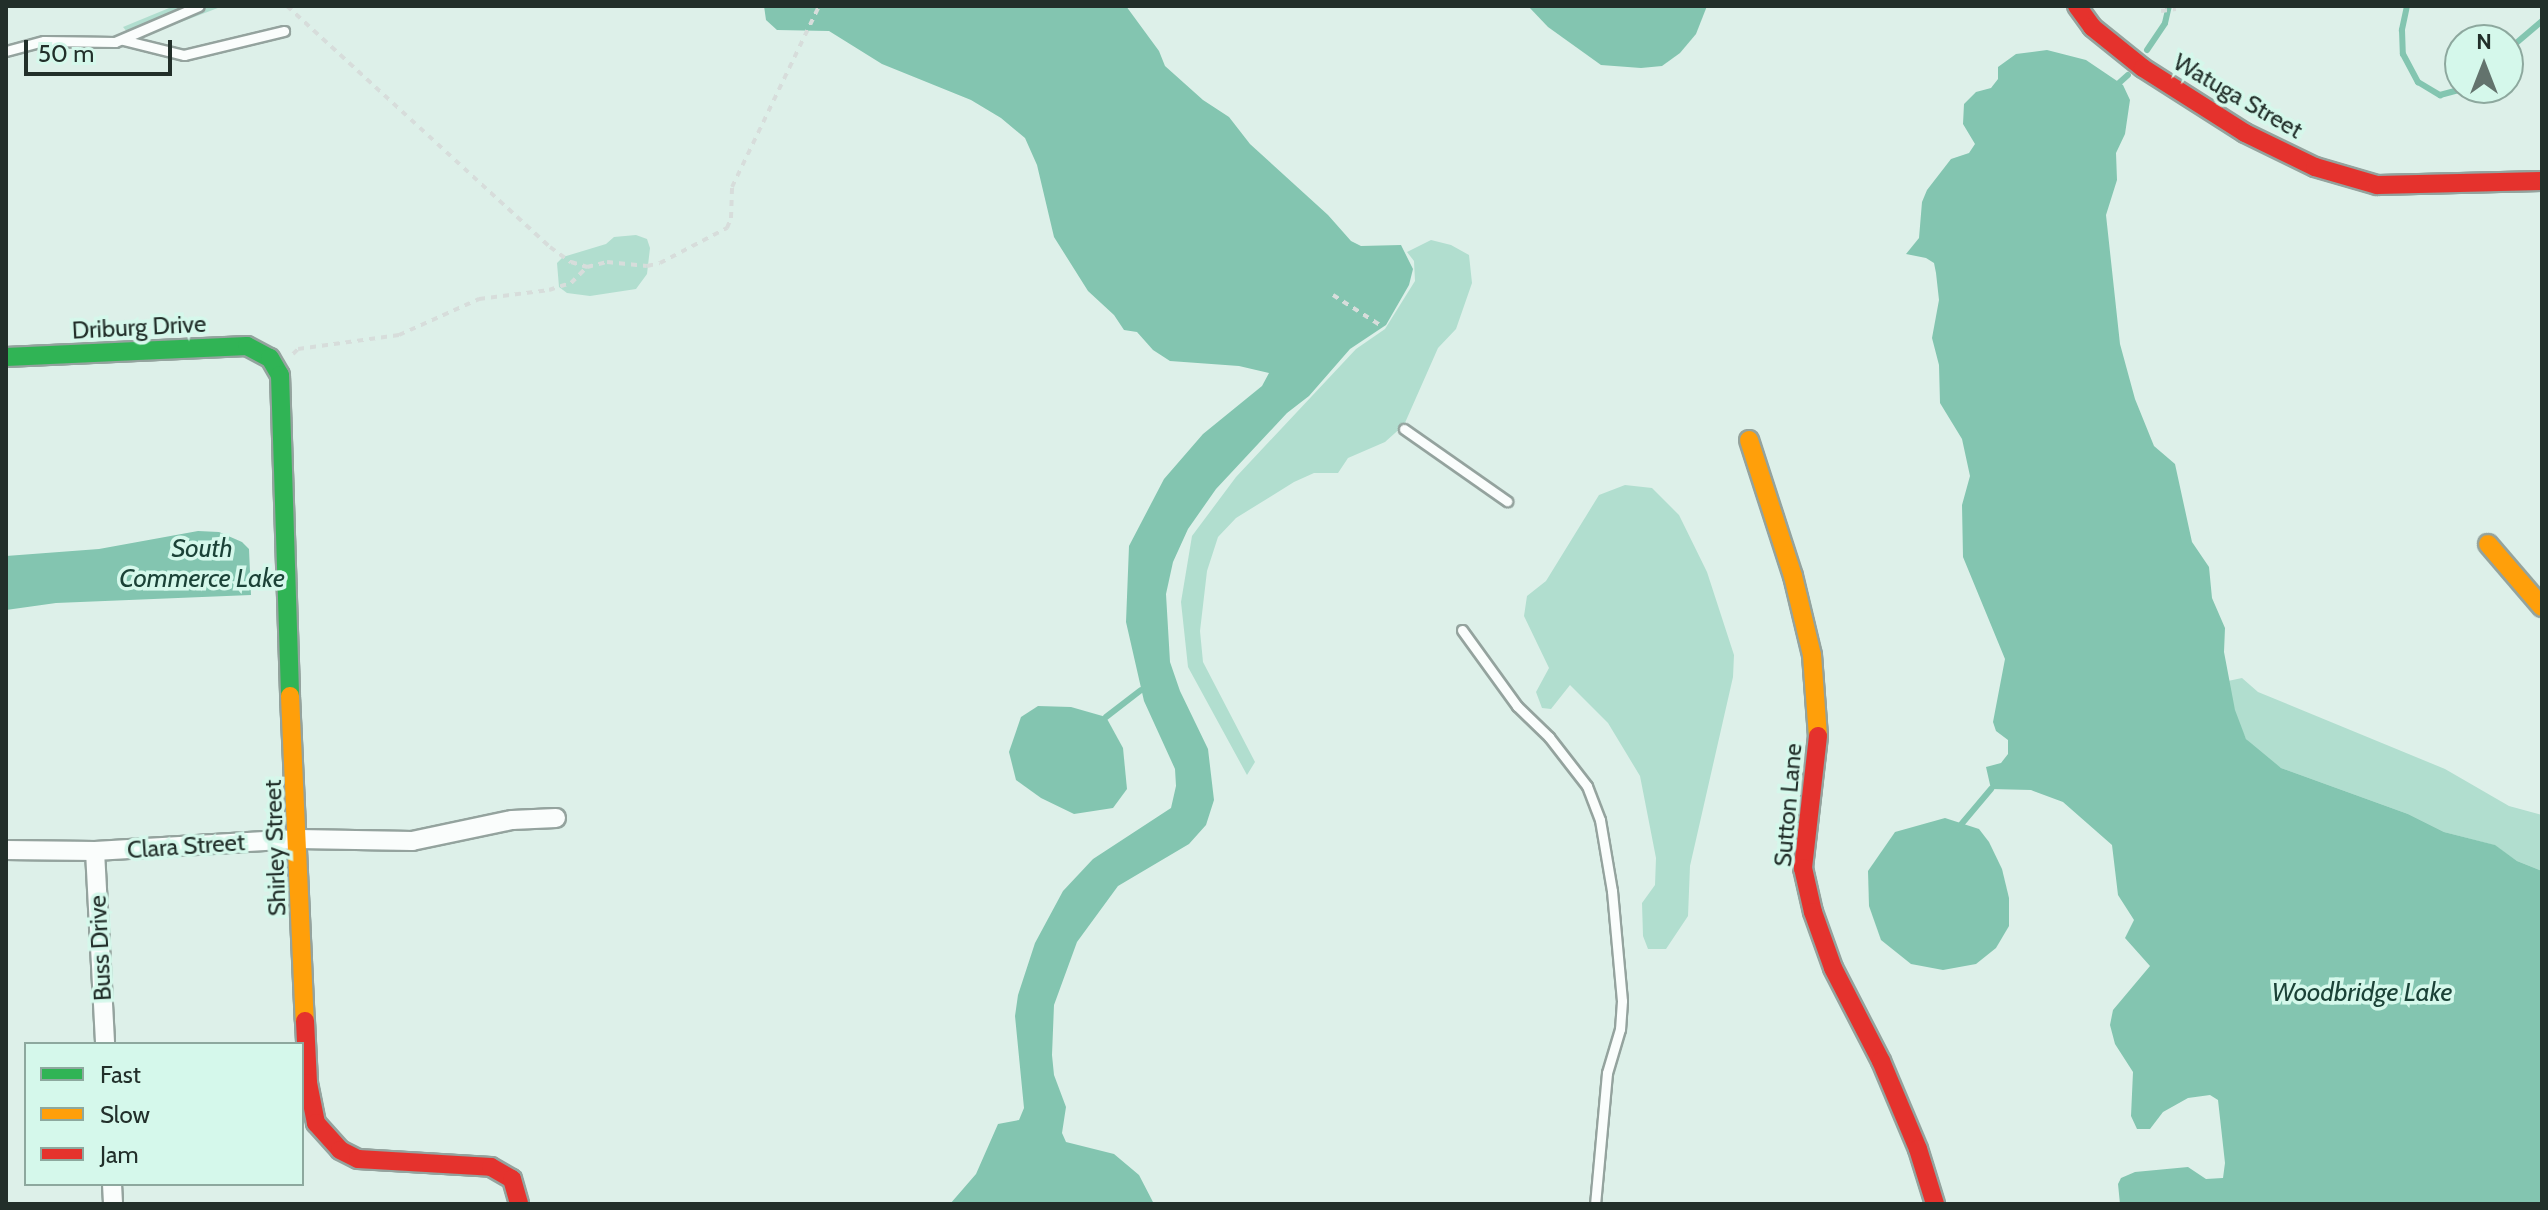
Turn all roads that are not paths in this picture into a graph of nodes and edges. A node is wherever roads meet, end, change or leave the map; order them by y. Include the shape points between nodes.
1 (199, 6) edge
2 (2077, 6) edge
3 (284, 31) dead end
4 (123, 40) junction
5 (6, 51) edge
6 (2542, 181) edge
7 (6, 357) edge
8 (274, 363) joint
9 (1404, 429) dead end
10 (1749, 440) dead end
11 (1507, 501) dead end
12 (2488, 544) dead end
13 (2542, 607) edge
14 (1462, 630) dead end
15 (556, 818) dead end
16 (299, 839) junction
17 (6, 850) edge
18 (95, 851) junction
19 (105, 1042) edge
20 (519, 1204) edge
21 (1595, 1204) edge
22 (1935, 1204) edge

1 - 4 lane
2 - 6 street, Watuga Street via 2092,27 2143,68 2245,133 2315,167 2377,185
3 - 4 lane via 184,55
4 - 5 lane via 44,41
7 - 8 street, Driburg Drive via 247,346
8 - 16 street, Shirley Street
9 - 11 lane
10 - 22 street, Sutton Lane via 1812,655 1819,748 1803,868 1813,912 1833,968 1918,1149
12 - 13 street
14 - 21 lane via 1517,706 1587,786 1600,820 1622,1001 1618,1041 1607,1073
15 - 16 street, Clara Street via 512,820 412,841
16 - 18 street, Clara Street
16 - 20 street, Shirley Street via 308,1083 316,1123 340,1150 358,1159 491,1167 512,1179
17 - 18 street, Clara Street
18 - 19 street, Buss Drive

